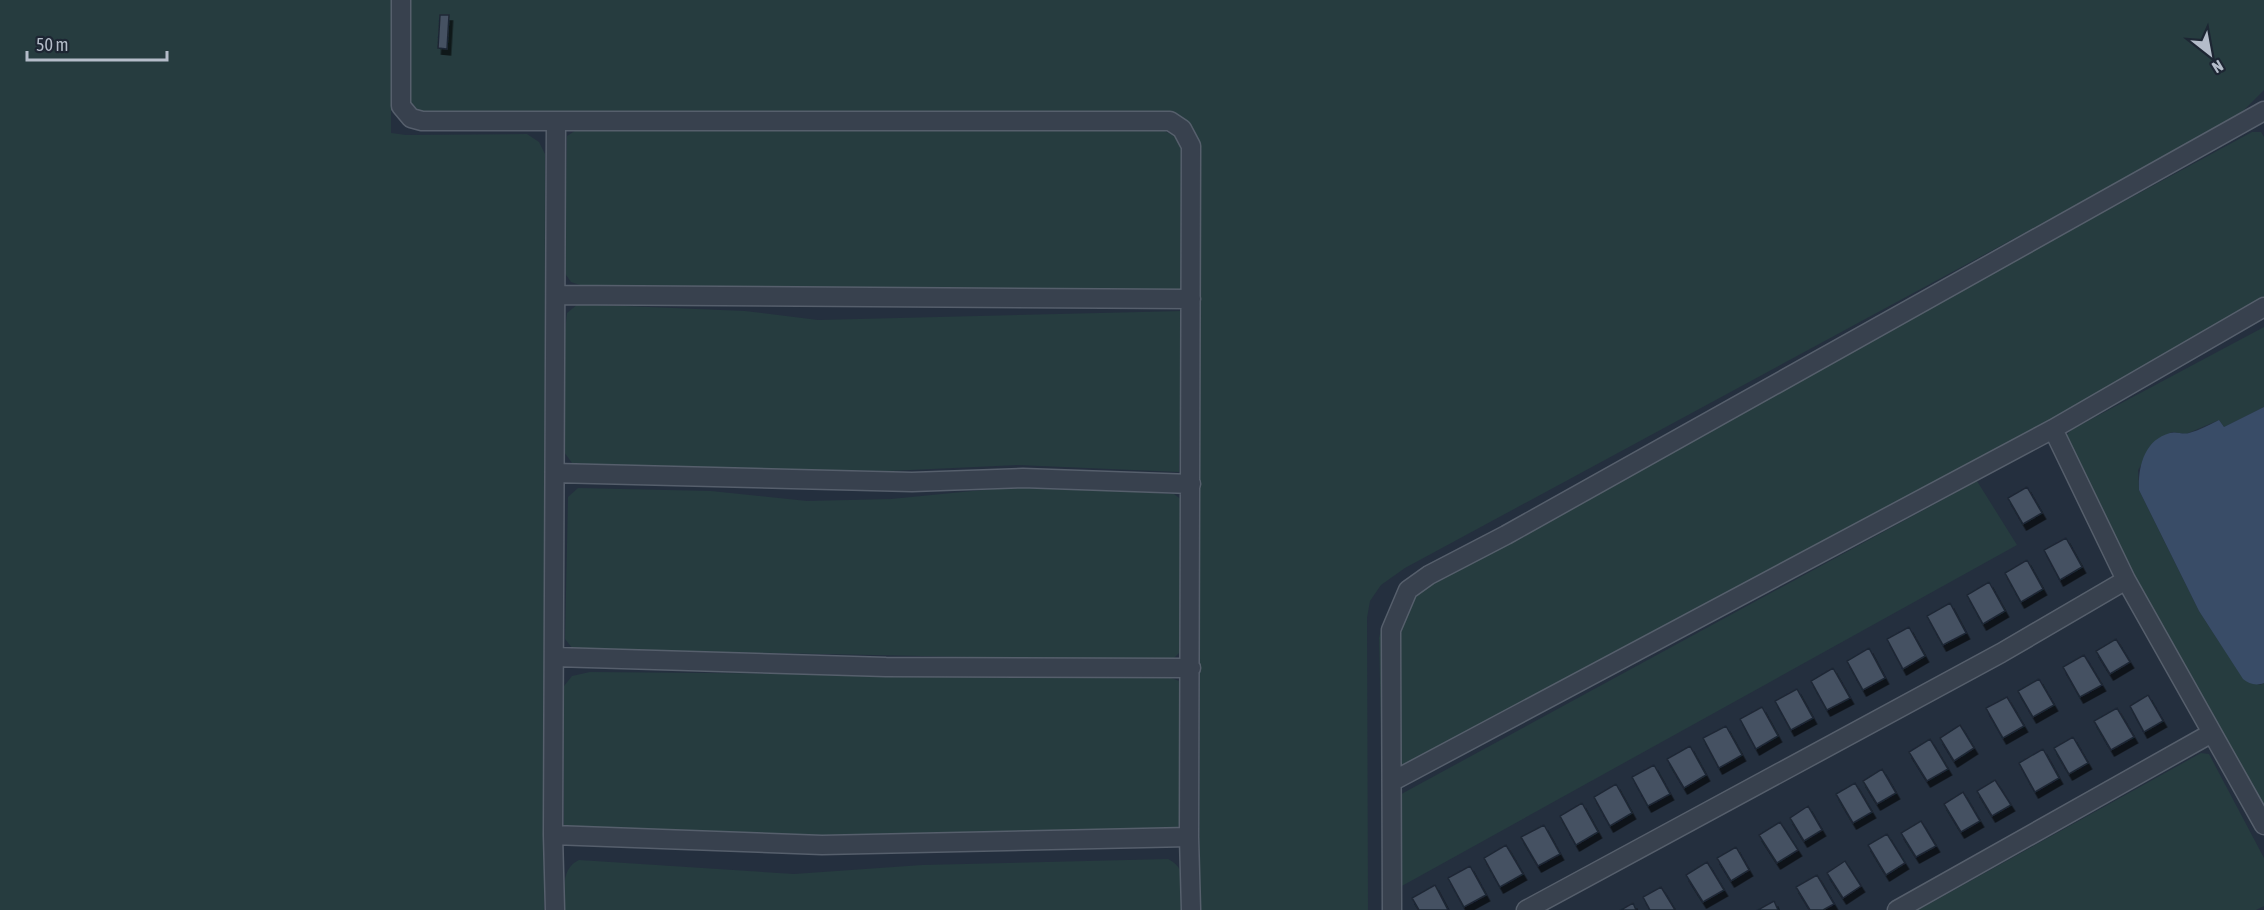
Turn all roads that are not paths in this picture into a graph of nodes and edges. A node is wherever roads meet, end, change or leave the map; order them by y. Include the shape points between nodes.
1 (401, 0) edge
2 (2264, 111) edge
3 (556, 121) junction
4 (556, 295) junction
5 (1191, 299) junction
6 (2264, 306) edge
7 (2053, 429) junction
8 (555, 473) junction
9 (1191, 484) junction
10 (2126, 580) junction
11 (555, 657) junction
12 (1191, 668) junction
13 (2211, 734) junction
14 (1393, 781) junction
15 (2264, 825) edge
16 (553, 835) junction
17 (1189, 837) junction
18 (555, 910) edge
19 (1191, 910) edge
20 (1392, 910) edge
21 (1526, 910) edge
22 (1898, 910) edge

1 - 3 street via 401,106 411,118
2 - 14 street via 1408,590 1391,630
3 - 4 street
3 - 5 street via 1170,121 1182,129 1191,147
4 - 5 street
4 - 8 street
5 - 9 street
6 - 7 street
7 - 10 street
7 - 14 street
8 - 9 street via 912,482 1023,478
8 - 11 street
9 - 12 street
10 - 13 street
10 - 21 street via 2001,653
11 - 12 street via 886,667
11 - 16 street
12 - 17 street
13 - 15 street
13 - 22 street
14 - 20 street
16 - 17 street via 822,845
16 - 18 street
17 - 19 street

